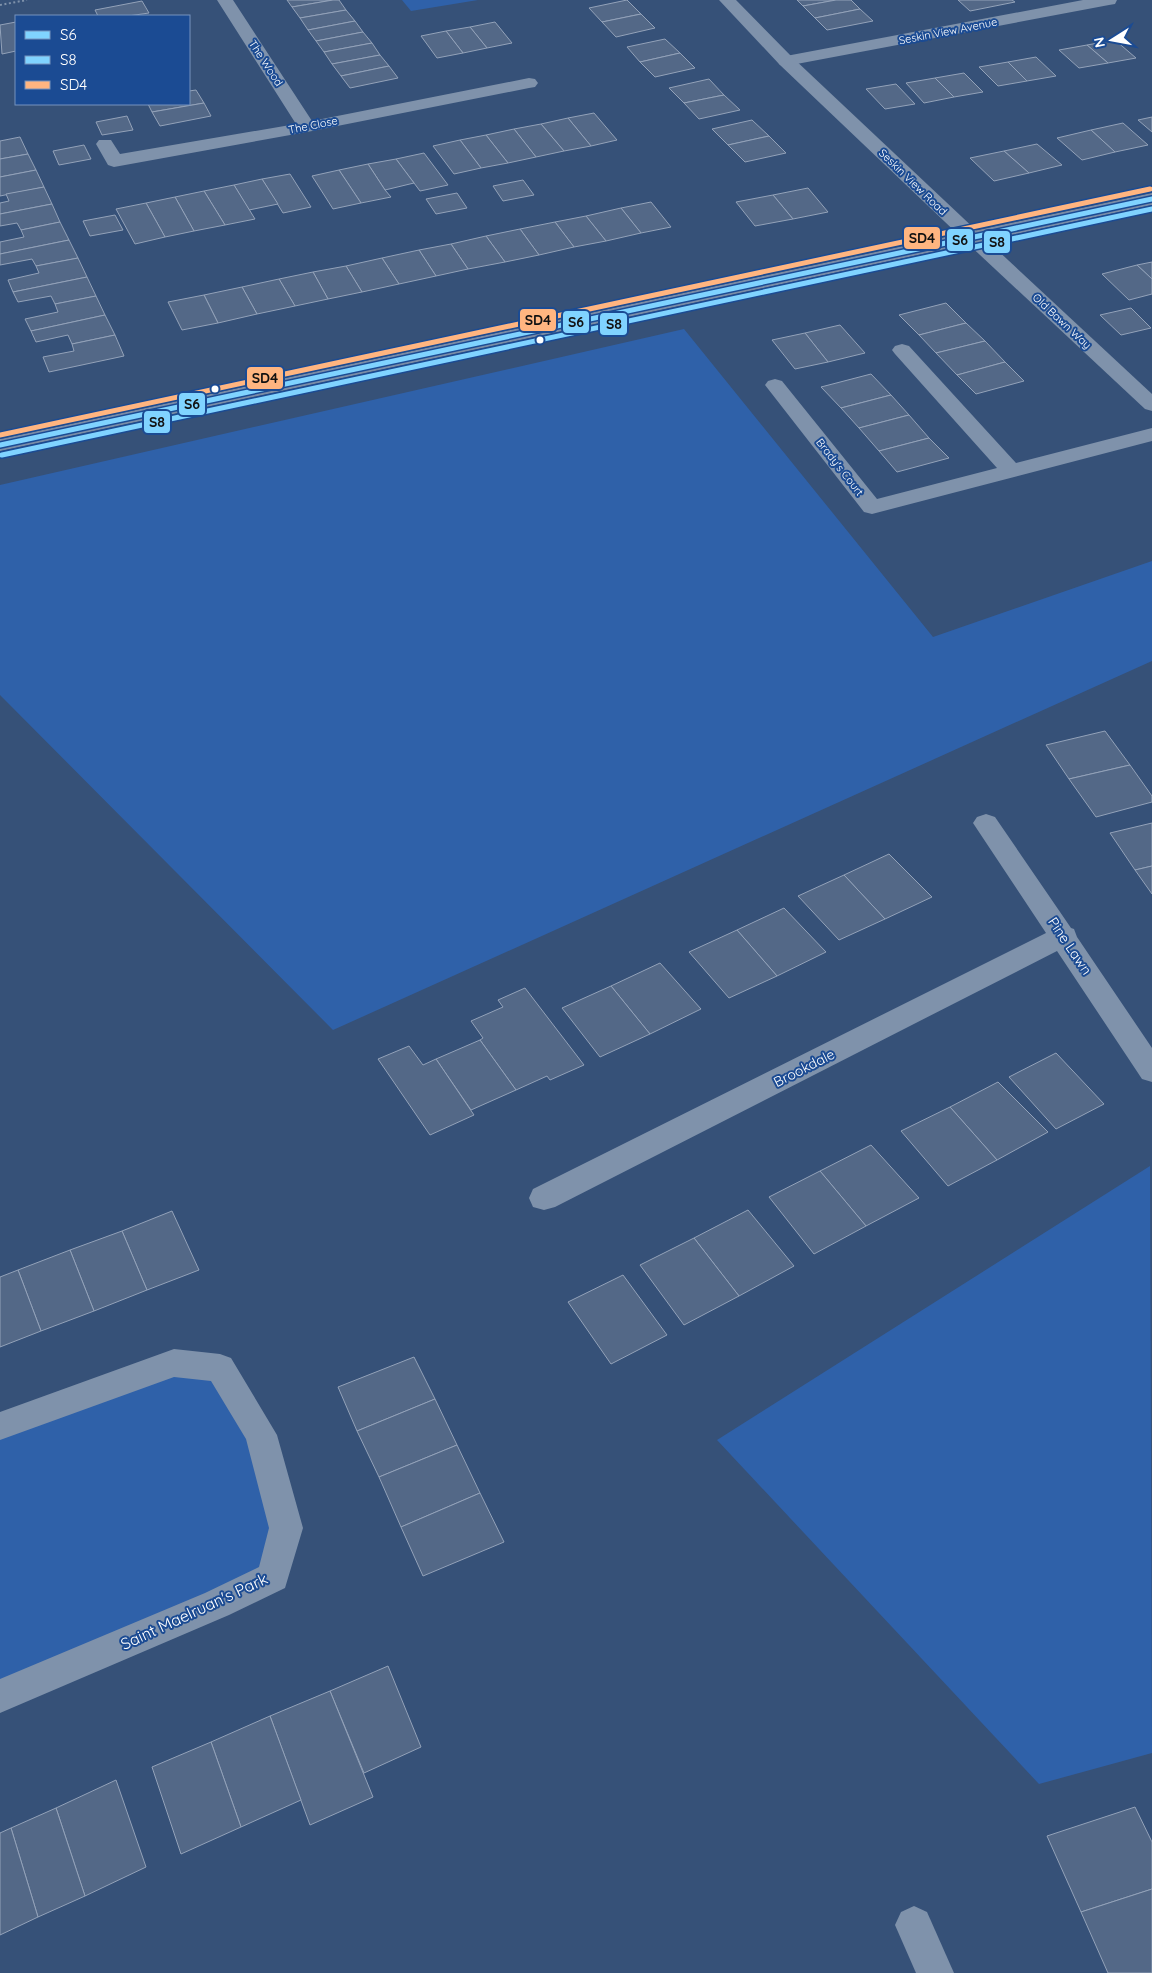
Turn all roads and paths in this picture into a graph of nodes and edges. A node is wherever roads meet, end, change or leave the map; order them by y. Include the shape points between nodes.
1 (27, 0) edge
2 (225, 0) edge
3 (727, 0) edge
4 (1099, 1) edge
5 (0, 5) edge
6 (786, 61) junction
7 (529, 83) dead end
8 (307, 127) junction
9 (105, 144) dead end
10 (1152, 199) edge
11 (972, 237) junction
12 (902, 350) dead end
13 (775, 385) dead end
14 (1152, 405) edge
15 (1152, 434) edge
16 (0, 445) edge
17 (1011, 470) junction
18 (986, 823) dead end
19 (1064, 936) junction
20 (1152, 1071) edge
21 (544, 1198) dead end
22 (0, 1426) edge
23 (0, 1696) edge
24 (914, 1925) dead end
25 (935, 1973) edge

1 - 5 path
2 - 8 street, The Wood
3 - 6 street, Seskin View Road
4 - 6 street, Seskin View Avenue
6 - 11 street, Seskin View Road
7 - 8 street, The Close
8 - 9 street, The Close via 114,160
10 - 11 main road
11 - 14 street, Old Bawn Way
11 - 16 main road
12 - 17 street
13 - 17 street, Brady's Court via 872,507
15 - 17 street, Brady's Court
18 - 19 street, Pine Lawn
19 - 20 street, Pine Lawn
19 - 21 street, Brookdale
22 - 23 street, Saint Maelruan's Park via 174,1363 220,1368 261,1435 286,1528 273,1577
24 - 25 street

